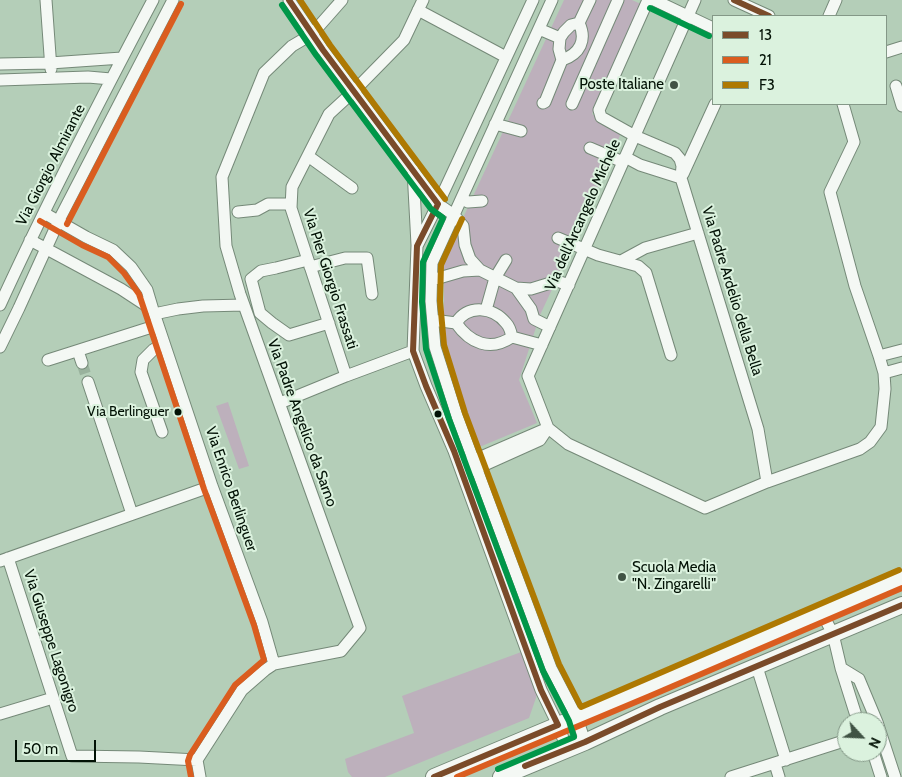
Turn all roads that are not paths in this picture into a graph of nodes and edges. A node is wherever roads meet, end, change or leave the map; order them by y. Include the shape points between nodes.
1 (46, 0) edge
2 (153, 0) edge
3 (173, 0) edge
4 (289, 0) edge
5 (342, 0) edge
6 (532, 0) edge
7 (552, 0) edge
8 (590, 0) edge
9 (618, 0) edge
10 (648, 0) edge
11 (654, 0) edge
12 (695, 0) edge
13 (734, 0) edge
14 (836, 0) edge
15 (420, 5) edge
16 (767, 15) edge
17 (829, 15) edge
18 (688, 16) junction
19 (579, 23) junction
20 (712, 28) edge
21 (539, 29) junction
22 (312, 34) junction
23 (560, 38) junction
24 (581, 45) junction
25 (902, 47) edge
26 (323, 50) junction
27 (595, 51) junction
28 (887, 52) edge
29 (506, 57) junction
30 (122, 58) junction
31 (562, 60) junction
32 (50, 63) junction
33 (0, 64) edge
34 (51, 78) junction
35 (111, 79) junction
36 (0, 80) edge
37 (895, 86) edge
38 (354, 91) junction
39 (542, 103) dead end
40 (572, 104) dead end
41 (715, 105) edge
42 (843, 105) edge
43 (902, 106) edge
44 (495, 124) junction
45 (522, 131) dead end
46 (635, 136) junction
47 (590, 148) dead end
48 (308, 156) junction
49 (624, 160) junction
50 (413, 170) junction
51 (682, 178) junction
52 (352, 188) dead end
53 (462, 199) junction
54 (482, 201) dead end
55 (291, 204) junction
56 (438, 204) junction
57 (238, 212) dead end
58 (44, 213) junction
59 (454, 216) junction
60 (59, 220) junction
61 (698, 233) junction
62 (558, 238) dead end
63 (30, 240) junction
64 (417, 246) junction
65 (46, 249) junction
66 (584, 250) junction
67 (506, 260) dead end
68 (621, 261) junction
69 (309, 263) junction
70 (480, 270) junction
71 (495, 278) junction
72 (432, 280) junction
73 (569, 285) junction
74 (516, 288) junction
75 (372, 294) dead end
76 (0, 305) edge
77 (244, 305) junction
78 (486, 310) junction
79 (155, 316) junction
80 (432, 320) junction
81 (456, 322) junction
82 (329, 323) junction
83 (550, 326) junction
84 (512, 337) junction
85 (164, 342) junction
86 (542, 345) junction
87 (0, 347) edge
88 (78, 350) junction
89 (902, 350) edge
90 (413, 351) junction
91 (671, 355) dead end
92 (879, 356) junction
93 (48, 360) dead end
94 (82, 363) tunnel mouth
95 (902, 368) edge
96 (884, 373) junction
97 (346, 376) junction
98 (88, 382) tunnel mouth
99 (280, 403) junction
100 (548, 428) junction
101 (162, 432) dead end
102 (475, 465) junction
103 (461, 470) junction
104 (767, 482) junction
105 (212, 486) junction
106 (132, 514) junction
107 (4, 560) edge
108 (902, 578) edge
109 (902, 606) edge
110 (822, 613) junction
111 (833, 634) junction
112 (274, 664) junction
113 (757, 667) junction
114 (841, 668) junction
115 (53, 698) junction
116 (855, 712) edge
117 (872, 712) edge
118 (0, 714) edge
119 (576, 718) junction
120 (558, 726) junction
121 (585, 742) junction
122 (837, 743) edge
123 (567, 749) junction
124 (887, 753) edge
125 (197, 760) junction
126 (780, 762) junction
127 (876, 762) edge
128 (200, 777) edge
129 (434, 777) edge
130 (500, 777) edge
131 (731, 777) edge
132 (779, 777) edge
133 (881, 777) edge
134 (895, 777) edge

1 - 32 street
2 - 30 street, Via Giorgio Almirante
3 - 60 street
4 - 22 street
5 - 22 street
6 - 29 street
7 - 21 street
8 - 19 street
9 - 27 street
10 - 46 street via 599,110 601,118
11 - 18 street
12 - 18 street, Via dell'Arcangelo Michele
13 - 16 street
14 - 17 street
15 - 29 street
15 - 38 street, Via Pier Giorgio Frassati via 404,40
18 - 20 street
18 - 46 street, Via dell'Arcangelo Michele
19 - 23 street via 571,25
19 - 24 street
21 - 23 street
21 - 44 street
22 - 26 street
23 - 31 street
24 - 27 street
24 - 31 street via 570,57
25 - 28 street
26 - 38 street
26 - 77 street, Via Padre Angelico da Sarno via 309,36 292,46 264,73 222,177 226,246
27 - 40 street
29 - 56 street
30 - 32 street
30 - 35 street, Via Giorgio Almirante
31 - 39 street
32 - 33 street
32 - 34 street
34 - 35 street
34 - 36 street
35 - 58 street, Via Giorgio Almirante
37 - 43 street
38 - 48 street, Via Pier Giorgio Frassati via 329,114
38 - 50 street
41 - 51 street
42 - 92 street via 854,142 830,192 855,286
44 - 45 street
44 - 53 street
46 - 49 street, Via dell'Arcangelo Michele
46 - 51 street, Via Padre Ardelio della Bella via 675,153 682,166
47 - 49 street
48 - 52 street
48 - 55 street, Via Pier Giorgio Frassati via 292,187
49 - 51 street
49 - 66 street, Via dell'Arcangelo Michele
50 - 56 street
50 - 64 street
51 - 61 street, Via Padre Ardelio della Bella
53 - 54 street
53 - 59 street
55 - 57 street via 268,204 257,210
55 - 69 street, Via Pier Giorgio Frassati
56 - 59 street
56 - 64 street
58 - 60 street, Via Enrico Berlinguer
58 - 63 street, Via Giorgio Almirante
59 - 70 street via 463,226 470,259
59 - 72 street via 432,263
60 - 65 street
60 - 79 street, Via Enrico Berlinguer via 113,250 131,267 147,290
61 - 68 street via 645,248
61 - 104 street, Via Padre Ardelio della Bella via 758,430
62 - 66 street
63 - 65 street, Via Giorgio Almirante
63 - 76 street
64 - 90 street
65 - 79 street via 121,289
65 - 87 street
66 - 68 street
66 - 73 street, Via dell'Arcangelo Michele
67 - 71 street
68 - 91 street via 638,266 646,273
69 - 75 street via 367,258
69 - 82 street, Via Pier Giorgio Frassati
69 - 82 street via 261,271 251,279 260,313 289,335
70 - 71 street
70 - 72 street
71 - 74 street
71 - 78 street
72 - 80 street
73 - 74 street via 557,281 531,289
73 - 83 street, Via dell'Arcangelo Michele
74 - 83 street via 534,319
77 - 79 street via 178,309
77 - 99 street, Via Padre Angelico da Sarno
78 - 81 street via 467,311
78 - 84 street via 507,324
79 - 85 street, Via Enrico Berlinguer
79 - 88 street
80 - 81 street
80 - 102 street via 435,347
81 - 84 street via 462,332 480,343 492,345
82 - 97 street, Via Pier Giorgio Frassati
83 - 86 street, Via dell'Arcangelo Michele
84 - 86 street
85 - 101 street via 143,360 141,372
85 - 105 street, Via Enrico Berlinguer
86 - 100 street, Via dell'Arcangelo Michele via 528,376
88 - 93 street
88 - 94 street
89 - 92 street
90 - 97 street
90 - 103 street
92 - 96 street
95 - 96 street
96 - 104 street via 881,427 870,442 860,449
97 - 99 street
98 - 106 street
99 - 112 street, Via Padre Angelico da Sarno via 360,628 341,651
100 - 102 street via 540,440
100 - 104 street via 568,444 705,508
102 - 103 street
102 - 119 street via 551,668
103 - 120 street via 541,690
105 - 106 street
105 - 112 street, Via Enrico Berlinguer
106 - 107 street
107 - 115 street, Via Giuseppe Lagonigro
108 - 110 street
109 - 111 street
110 - 111 street
110 - 119 street
111 - 113 street
111 - 114 street
112 - 125 street, Via Padre Angelico da Sarno via 242,690
113 - 121 street
113 - 126 street
114 - 116 street
114 - 117 street via 858,679
115 - 118 street
115 - 125 street, Via Giuseppe Lagonigro via 72,756
119 - 120 street
119 - 121 street
120 - 123 street
120 - 129 street
121 - 123 street
122 - 126 street
123 - 130 street
124 - 134 street
125 - 128 street
126 - 131 street
126 - 132 street
127 - 133 street

